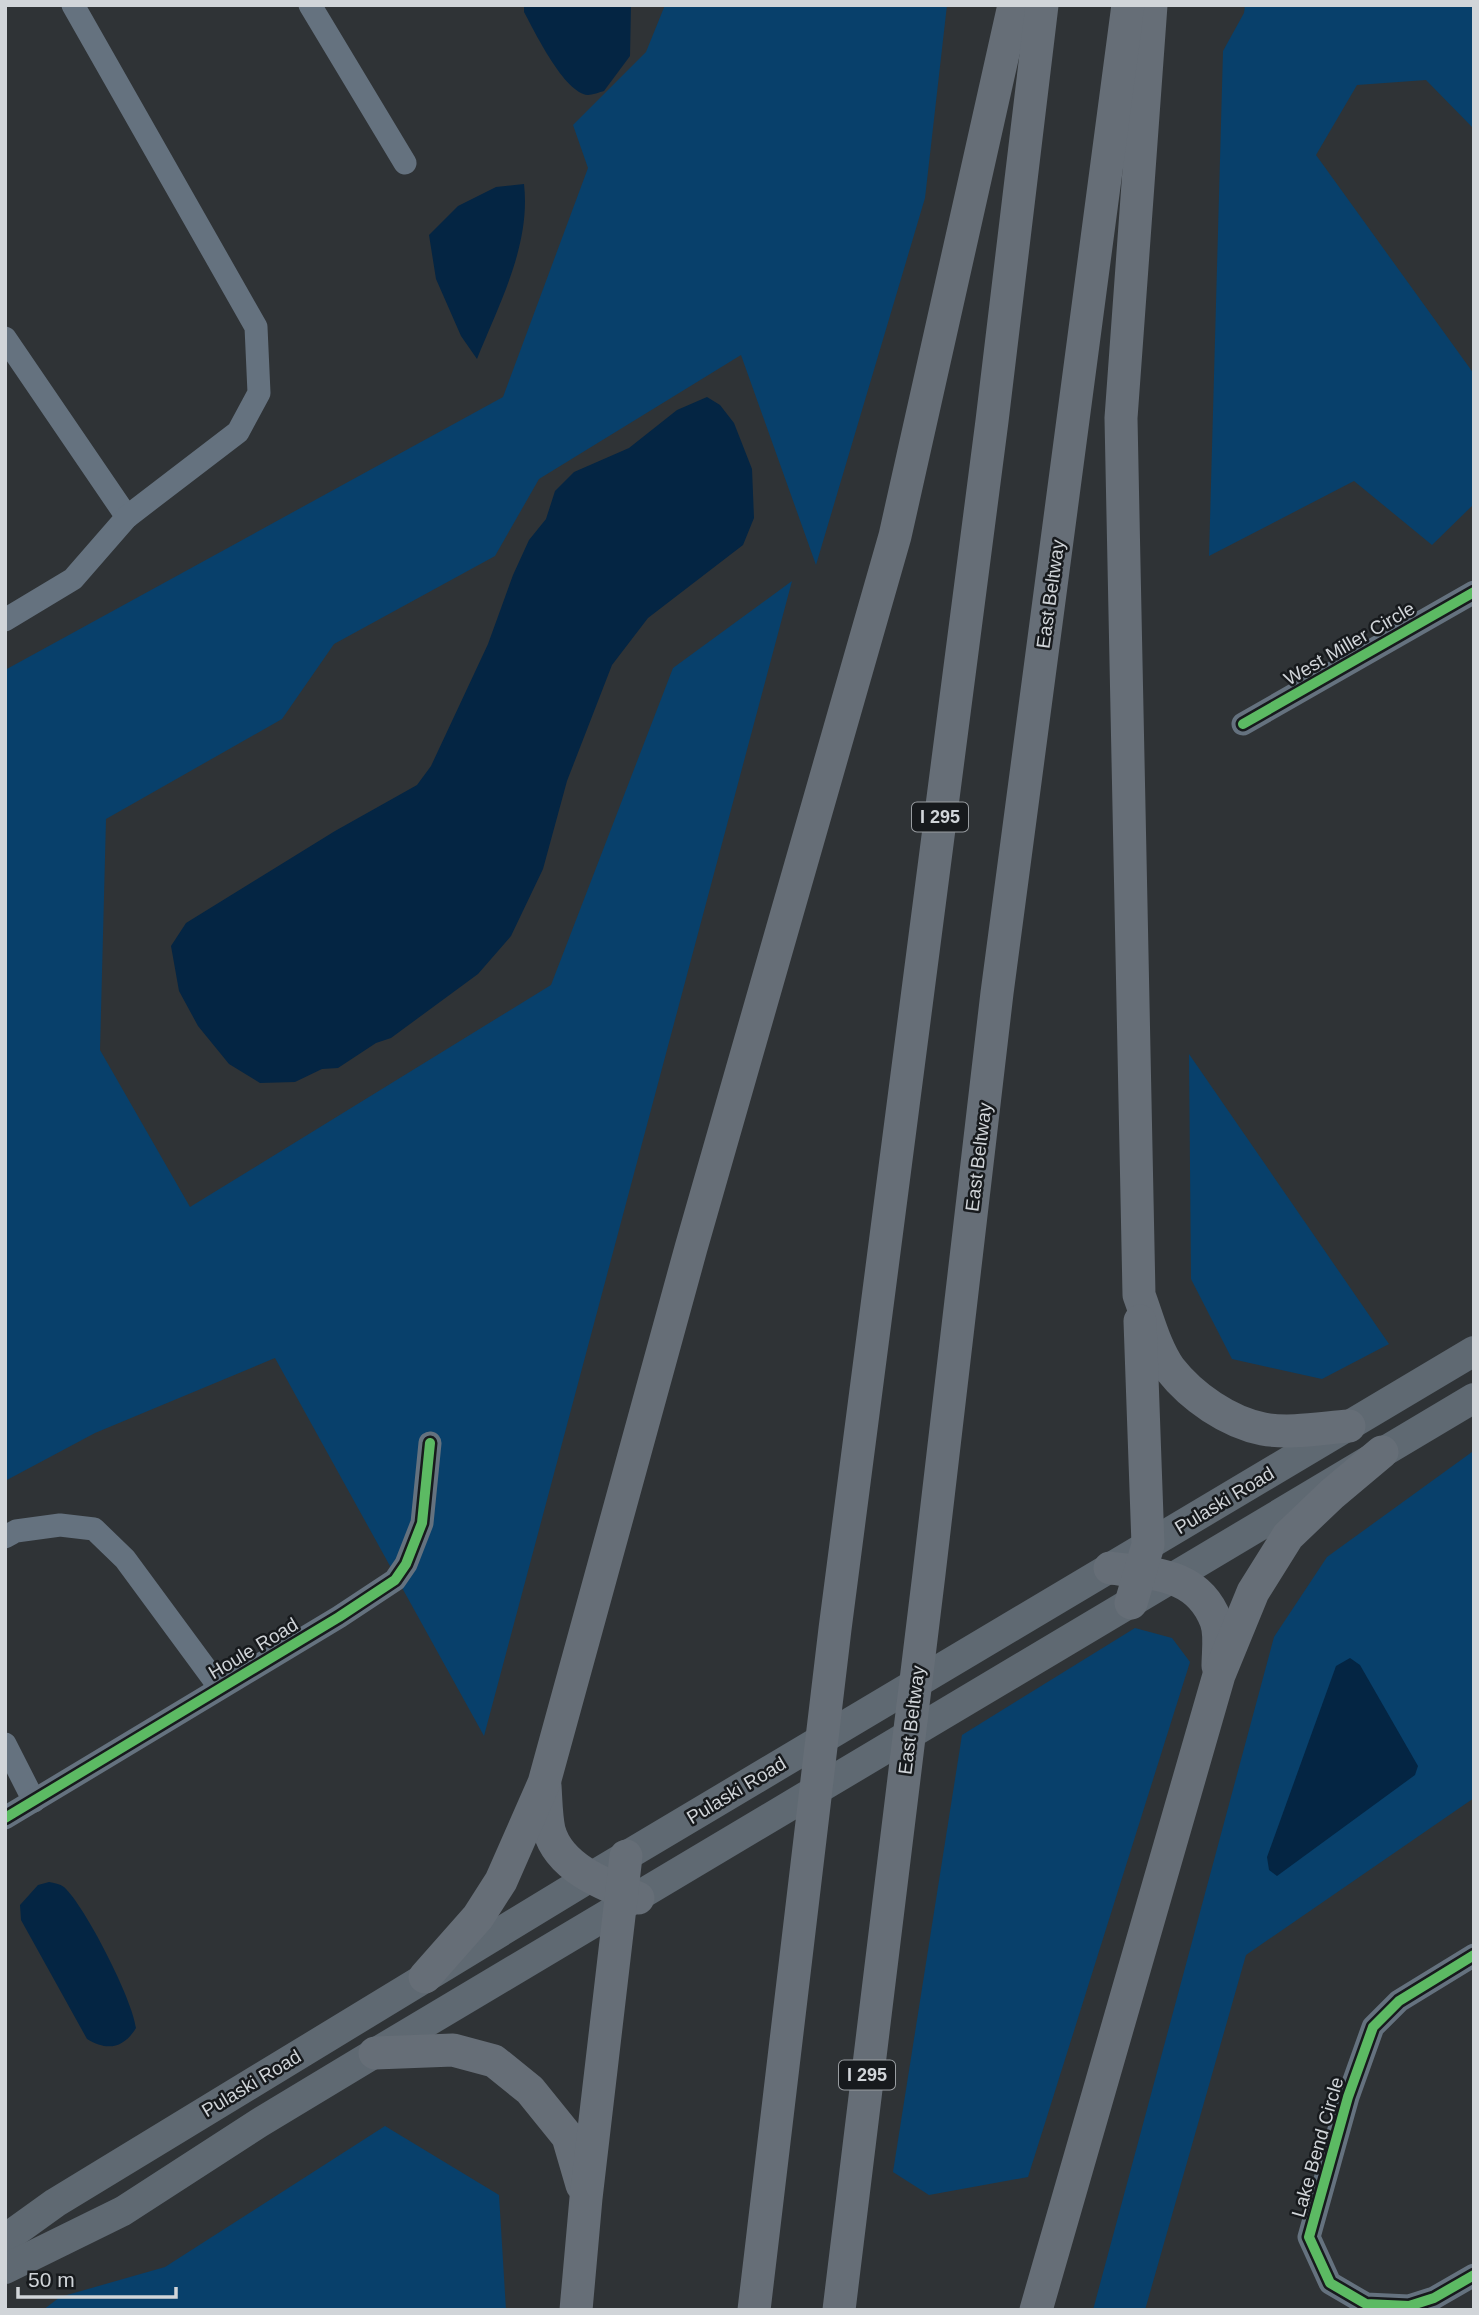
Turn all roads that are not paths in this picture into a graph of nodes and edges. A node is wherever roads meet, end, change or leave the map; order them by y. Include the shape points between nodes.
1 (73, 5) edge
2 (310, 5) edge
3 (1014, 5) edge
4 (1042, 5) edge
5 (1128, 5) edge
6 (1150, 5) edge
7 (405, 163) dead end
8 (5, 338) edge
9 (127, 517) junction
10 (1474, 592) edge
11 (5, 620) edge
12 (1243, 724) dead end
13 (1139, 1295) junction
14 (1474, 1351) edge
15 (1474, 1398) edge
16 (1349, 1426) junction
17 (430, 1443) dead end
18 (1382, 1452) junction
19 (5, 1536) edge
20 (1133, 1572) junction
21 (1175, 1578) junction
22 (1219, 1675) junction
23 (220, 1688) junction
24 (5, 1744) edge
25 (544, 1783) junction
26 (34, 1801) junction
27 (5, 1818) edge
28 (626, 1856) junction
29 (589, 1878) junction
30 (626, 1900) junction
31 (1474, 1955) edge
32 (425, 1977) junction
33 (375, 2053) junction
34 (586, 2198) junction
35 (5, 2239) edge
36 (5, 2269) edge
37 (1474, 2275) edge
38 (576, 2310) edge
39 (754, 2310) edge
40 (839, 2310) edge
41 (1036, 2310) edge

1 - 9 street via 256,327 259,393 238,432
2 - 7 street
3 - 25 highway via 895,536
4 - 39 highway, I 295 via 835,1629
5 - 40 highway, East Beltway / I 295 via 998,980
6 - 13 highway via 1121,418
8 - 9 street
9 - 11 street via 73,579
10 - 12 street, West Miller Circle
13 - 16 highway via 1170,1369 1200,1399 1265,1429
13 - 20 highway
14 - 16 main road, Pulaski Road
15 - 18 main road
16 - 20 main road, Pulaski Road
17 - 23 street, Houle Road via 422,1523 406,1564 394,1580
18 - 21 main road
18 - 22 highway via 1288,1536 1253,1592
19 - 23 street via 61,1525 94,1529 125,1559
20 - 21 highway
20 - 28 main road, Pulaski Road
20 - 30 main road, Pulaski Road
21 - 22 highway via 1201,1593 1217,1623
22 - 41 highway
23 - 26 street, Houle Road
24 - 26 street
25 - 29 highway via 549,1831 561,1852
25 - 32 highway via 501,1881 478,1917
26 - 27 street, Houle Road
28 - 29 main road, Pulaski Road
28 - 30 highway
29 - 30 highway
29 - 32 main road, Pulaski Road
30 - 33 main road, Pulaski Road
30 - 34 highway
31 - 37 street, Lake Bend Circle via 1399,2001 1373,2027 1348,2097 1309,2237 1330,2283 1366,2304 1409,2306 1434,2298
32 - 35 main road, Pulaski Road via 55,2203
33 - 34 highway via 453,2050 494,2061 530,2090 568,2137
33 - 36 main road, Pulaski Road via 123,2211
34 - 38 highway

